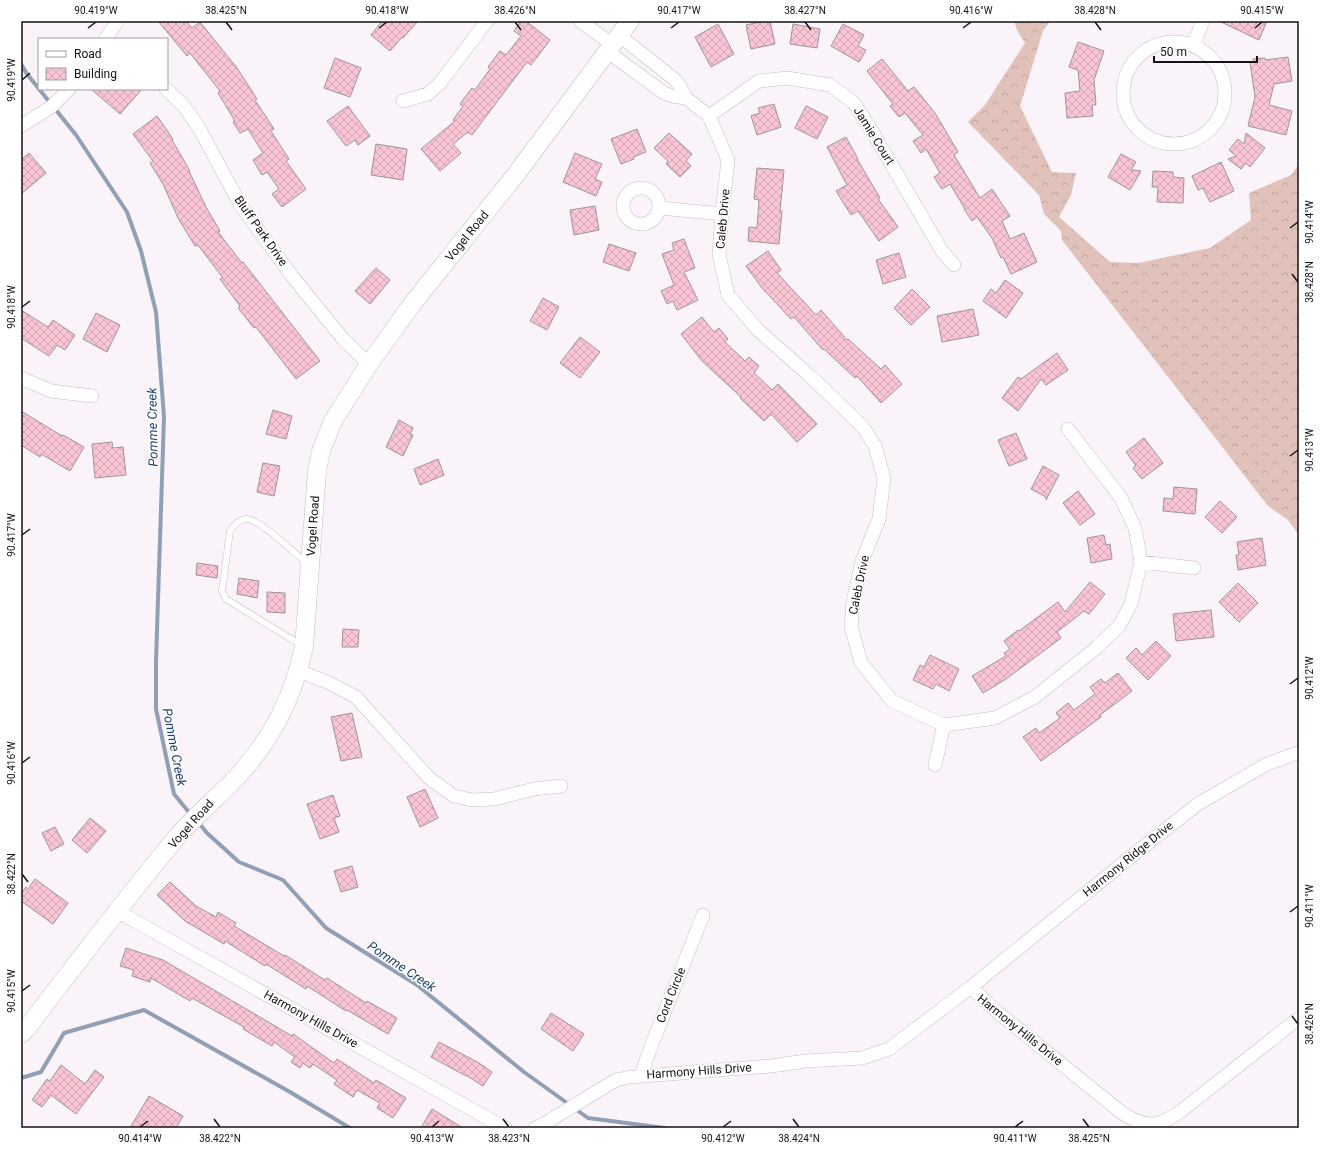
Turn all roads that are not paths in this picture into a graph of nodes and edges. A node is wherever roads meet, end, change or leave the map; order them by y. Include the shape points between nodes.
1 (118, 21) edge
2 (486, 21) edge
3 (580, 21) edge
4 (630, 21) edge
5 (1203, 21) edge
6 (108, 38) edge
7 (614, 44) junction
8 (1193, 46) junction
9 (68, 90) edge
10 (167, 90) edge
11 (686, 98) junction
12 (403, 101) dead end
13 (709, 116) junction
14 (21, 126) edge
15 (660, 208) dead end
16 (722, 214) junction
17 (954, 266) dead end
18 (369, 364) junction
19 (21, 378) edge
20 (92, 396) dead end
21 (1068, 429) dead end
22 (1142, 562) junction
23 (310, 566) junction
24 (1194, 568) dead end
25 (304, 646) junction
26 (299, 671) junction
27 (944, 726) junction
28 (1299, 753) edge
29 (935, 765) dead end
30 (561, 786) dead end
31 (117, 911) junction
32 (703, 915) dead end
33 (971, 987) junction
34 (1299, 1018) edge
35 (21, 1034) edge
36 (641, 1075) junction
37 (505, 1128) edge
38 (534, 1128) edge

1 - 6 street
2 - 12 street via 440,84 428,94
3 - 7 street
4 - 7 street, Vogel Road
5 - 8 street
7 - 11 street, Caleb Drive via 674,79
7 - 11 street, Caleb Drive via 664,93
7 - 18 street, Vogel Road via 517,173 413,303
8 - 8 street via 1171,42 1150,48 1138,57 1129,69 1123,87 1126,111 1144,135 1152,139 1169,144 1193,141 1212,128 1220,116 1225,88 1222,76 1206,53
9 - 14 street via 51,108
10 - 18 street, Bluff Park Drive via 184,106 199,128 241,206 292,276 343,339
11 - 13 street, Caleb Drive
13 - 16 street, Caleb Drive via 728,160
13 - 17 street, Jamie Court via 759,81 787,78 830,85 854,103 942,251
15 - 16 street
16 - 27 street, Caleb Drive via 719,254 728,295 758,330 810,376 862,428 876,446 884,478 879,519 862,561 851,627 861,662 892,701
18 - 23 street, Vogel Road via 333,421 321,451 317,471
19 - 20 street via 51,391
21 - 22 street via 1121,498 1135,528
22 - 24 street
22 - 27 street via 1131,604 1119,626 1095,649 1035,697 995,718
23 - 25 street, Vogel Road
23 - 25 lane via 253,520 240,520 230,531 222,594 226,599
25 - 26 street, Vogel Road
26 - 30 street via 328,682 356,697 429,778 454,796 472,800 494,799 534,789
26 - 31 street, Vogel Road via 283,710 260,750 178,837
27 - 29 street
28 - 33 street, Harmony Ridge Drive via 1267,764 1198,804
31 - 35 street, Vogel Road
31 - 37 street, Harmony Hills Drive
32 - 36 street, Cord Circle
33 - 34 street, Harmony Hills Drive via 995,1010 1122,1113 1149,1124 1163,1121 1181,1111
33 - 36 street, Harmony Hills Drive via 889,1049 862,1058
36 - 38 street, Harmony Hills Drive via 616,1080

